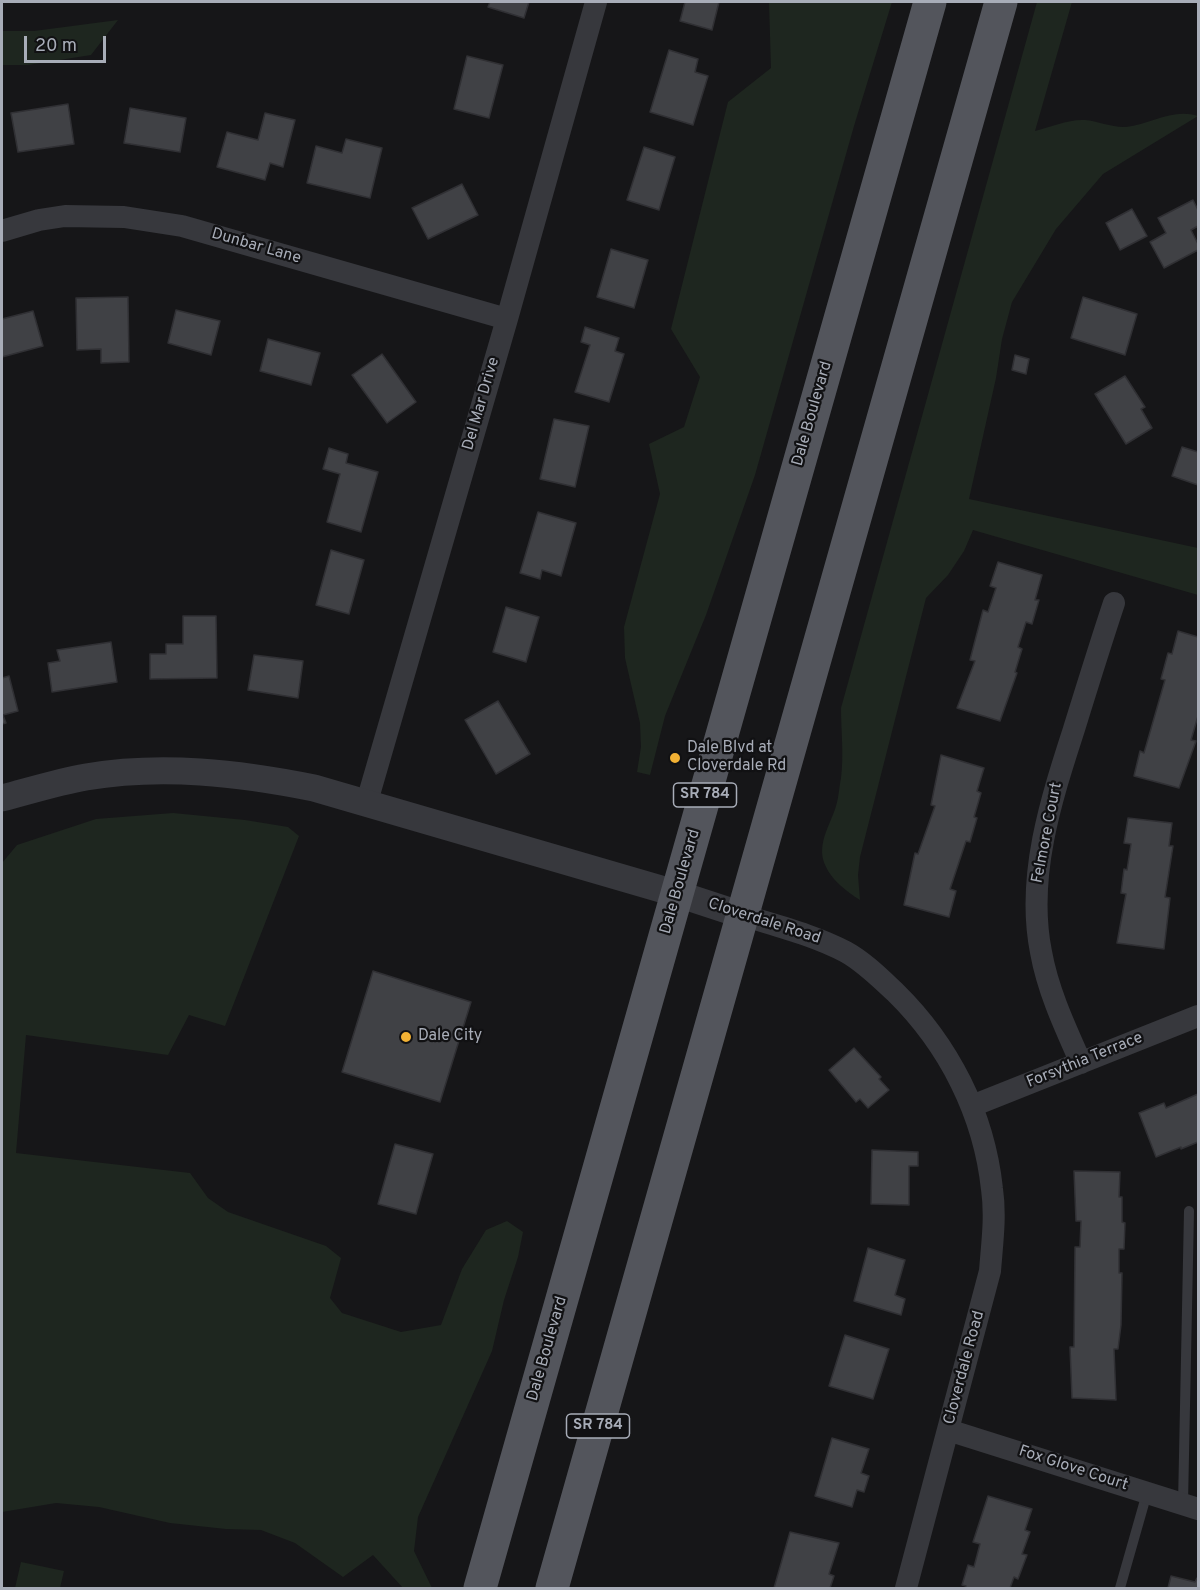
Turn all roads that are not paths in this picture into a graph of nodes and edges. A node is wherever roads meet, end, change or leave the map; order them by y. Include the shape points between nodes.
1 (596, 2) edge
2 (930, 2) edge
3 (1001, 2) edge
4 (2, 231) edge
5 (507, 319) junction
6 (1114, 603) dead end
7 (2, 798) edge
8 (366, 805) junction
9 (678, 894) junction
10 (742, 915) junction
11 (1198, 1016) edge
12 (1081, 1063) junction
13 (972, 1106) junction
14 (1189, 1211) dead end
15 (948, 1430) junction
16 (1147, 1493) junction
17 (1191, 1506) edge
18 (480, 1588) edge
19 (552, 1588) edge
20 (906, 1588) edge
21 (1120, 1588) edge

1 - 5 street, Del Mar Drive
2 - 9 main road, Dale Boulevard / SR 784
3 - 10 main road, SR 784
4 - 5 street, Dunbar Lane via 65,216 124,217 182,226
5 - 8 street, Del Mar Drive
6 - 12 street, Felmore Court via 1052,796 1037,888 1040,951 1053,1000
7 - 8 street, Cloverdale Road via 86,777 146,771 206,772 285,782
8 - 9 street, Cloverdale Road
9 - 10 street, Cloverdale Road
9 - 18 main road, Dale Boulevard / SR 784
10 - 13 street, Cloverdale Road via 824,942 878,975 940,1044
10 - 19 main road, SR 784
11 - 12 street, Forsythia Terrace
12 - 13 street, Forsythia Terrace
13 - 15 street, Cloverdale Road via 984,1145 994,1226 990,1271
14 - 17 lane
15 - 16 street, Fox Glove Court
15 - 20 street, Cloverdale Road
16 - 17 street, Fox Glove Court
16 - 21 lane

